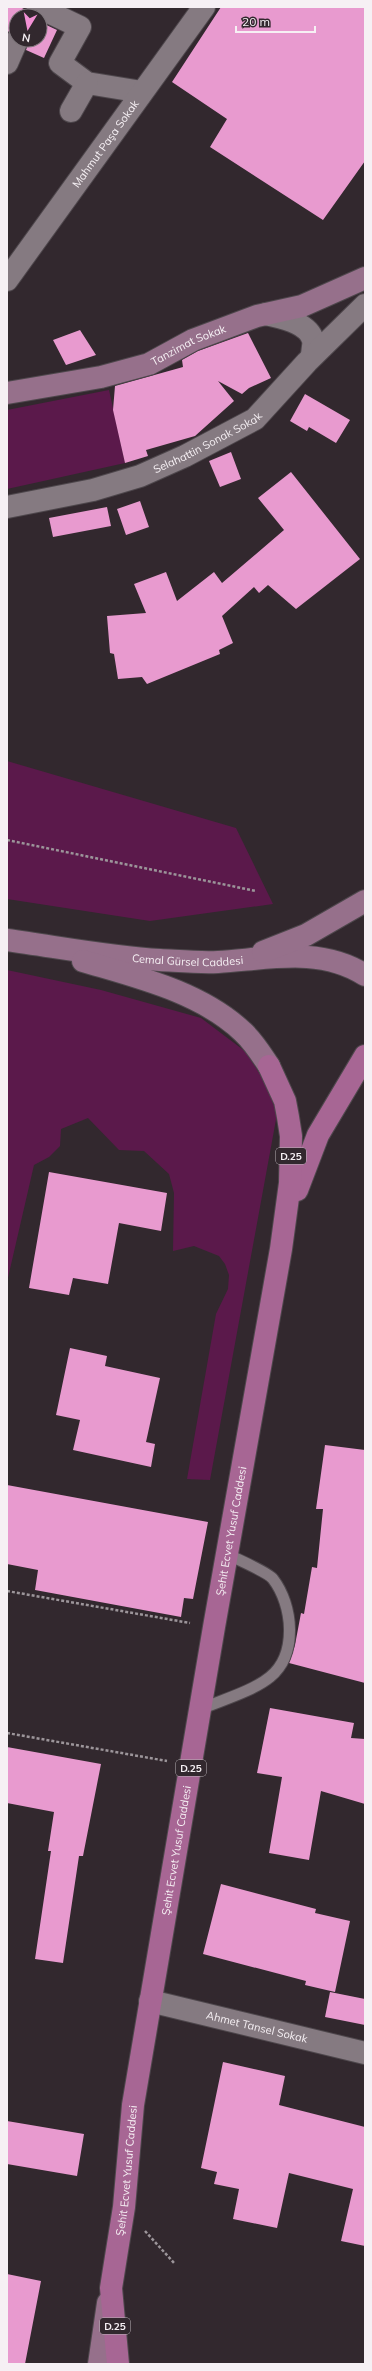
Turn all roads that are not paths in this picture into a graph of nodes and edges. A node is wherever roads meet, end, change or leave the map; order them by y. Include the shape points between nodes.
1 (38, 7) edge
2 (204, 7) edge
3 (14, 48) edge
4 (7, 63) edge
5 (87, 83) junction
6 (142, 92) junction
7 (71, 111) dead end
8 (365, 278) edge
9 (7, 280) edge
10 (365, 305) edge
11 (266, 314) junction
12 (312, 356) junction
13 (7, 393) edge
14 (7, 507) edge
15 (365, 901) edge
16 (7, 940) edge
17 (245, 959) junction
18 (365, 975) edge
19 (365, 1056) edge
20 (269, 1066) joint
21 (365, 1076) edge
22 (346, 1091) junction
23 (281, 1250) junction
24 (227, 1554) junction
25 (201, 1709) junction
26 (150, 2001) junction
27 (365, 2053) edge
28 (111, 2288) junction
29 (99, 2364) edge
30 (118, 2364) edge

1 - 5 street via 80,26 60,63
2 - 6 street, Mahmut Paşa Sokak
3 - 4 street
5 - 6 street
5 - 7 street
6 - 9 street, Mahmut Paşa Sokak
8 - 11 main road, Tanzimat Sokak via 302,306
10 - 12 street, Selahattin Sonak Sokak
11 - 12 street via 292,321 306,330 313,340
11 - 13 main road, Tanzimat Sokak via 193,340 149,364 101,377
12 - 14 street, Selahattin Sonak Sokak via 255,419 185,456 140,476 93,490
15 - 17 main road via 306,935
16 - 17 main road, Cemal Gürsel Caddesi via 157,960 217,962
16 - 20 main road, Cemal Gürsel Caddesi / D.25 via 135,977 202,1004 225,1017 244,1033
17 - 18 main road, Cemal Gürsel Caddesi via 322,958 351,967
19 - 22 main road
20 - 23 main road, Şehit Ecvet Yusuf Caddesi / D.25 via 285,1101 291,1136 290,1182
21 - 22 main road
22 - 23 main road, Şehit Ecvet Yusuf Caddesi via 328,1116 311,1150
23 - 24 main road, Şehit Ecvet Yusuf Caddesi / D.25
24 - 25 main road, Şehit Ecvet Yusuf Caddesi / D.25
24 - 25 lane via 272,1578 282,1598 290,1625 286,1657 271,1677
25 - 26 main road, Şehit Ecvet Yusuf Caddesi / D.25
26 - 27 street, Ahmet Tansel Sokak
26 - 28 main road, Şehit Ecvet Yusuf Caddesi / D.25 via 133,2105 124,2207
28 - 29 main road
28 - 30 main road, D.25

